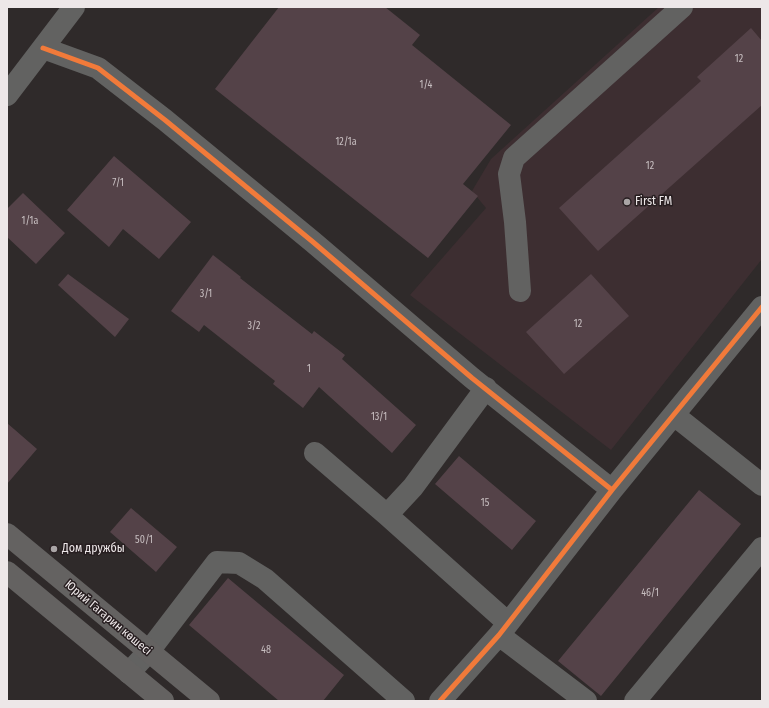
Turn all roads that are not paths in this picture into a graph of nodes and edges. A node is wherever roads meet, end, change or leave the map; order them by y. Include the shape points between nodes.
1 (74, 7) edge
2 (682, 7) edge
3 (43, 48) junction
4 (7, 95) edge
5 (520, 291) dead end
6 (762, 307) edge
7 (486, 388) junction
8 (674, 415) junction
9 (315, 453) dead end
10 (762, 485) edge
11 (612, 490) junction
12 (387, 515) junction
13 (7, 534) edge
14 (762, 548) edge
15 (7, 572) edge
16 (503, 629) junction
17 (149, 651) junction
18 (129, 673) junction
19 (163, 701) edge
20 (209, 701) edge
21 (404, 701) edge
22 (440, 701) edge
23 (586, 701) edge
24 (635, 701) edge

1 - 3 street
2 - 5 street via 514,158 509,174
3 - 4 street
3 - 7 street via 98,68 307,237
6 - 8 street
7 - 11 street
7 - 12 street via 413,487
8 - 10 street
8 - 11 street
9 - 12 street
11 - 16 street
12 - 16 street
13 - 17 main road, Юрий Гагарин көшесі
14 - 24 street
15 - 18 main road
16 - 22 street
16 - 23 street
17 - 18 street
17 - 20 main road, Юрий Гагарин көшесі
17 - 21 street via 217,562 239,563 265,579
18 - 19 main road

